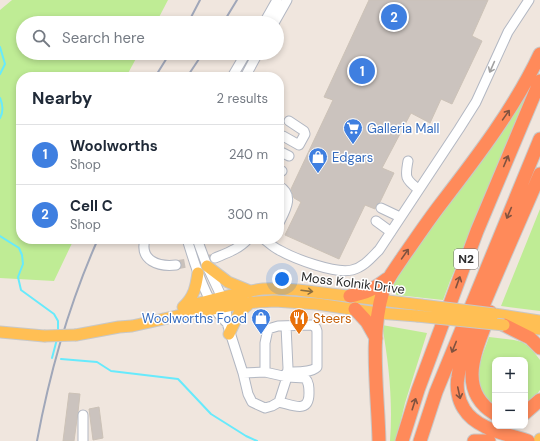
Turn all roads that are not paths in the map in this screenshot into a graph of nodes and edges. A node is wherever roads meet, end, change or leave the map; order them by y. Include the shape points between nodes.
1 (277, 0) edge
2 (287, 0) edge
3 (529, 0) edge
4 (268, 16) edge
5 (278, 16) edge
6 (540, 54) edge
7 (242, 60) edge
8 (254, 60) edge
9 (235, 72) edge
10 (248, 72) edge
11 (540, 81) edge
12 (289, 121) dead end
13 (284, 137) edge
14 (540, 138) edge
15 (284, 154) edge
16 (289, 156) dead end
17 (408, 161) dead end
18 (540, 176) edge
19 (418, 189) junction
20 (284, 190) edge
21 (381, 208) dead end
22 (284, 210) edge
23 (400, 217) junction
24 (376, 221) dead end
25 (391, 232) junction
26 (144, 244) edge
27 (189, 244) edge
28 (200, 244) edge
29 (243, 244) edge
30 (272, 244) edge
31 (211, 262) junction
32 (176, 265) tunnel mouth
33 (198, 273) junction
34 (388, 278) junction
35 (350, 296) junction
36 (251, 297) junction
37 (224, 302) junction
38 (213, 304) junction
39 (379, 307) junction
40 (183, 308) junction
41 (355, 309) junction
42 (539, 323) edge
43 (513, 325) junction
44 (286, 326) junction
45 (119, 327) junction
46 (228, 329) junction
47 (0, 332) edge
48 (376, 338) junction
49 (540, 348) edge
50 (265, 372) junction
51 (243, 373) junction
52 (287, 375) junction
53 (540, 400) edge
54 (279, 402) junction
55 (528, 410) edge
56 (492, 412) edge
57 (83, 415) dead end
58 (83, 441) edge
59 (379, 441) edge
60 (402, 441) edge
61 (420, 441) edge
62 (474, 441) edge
63 (489, 441) edge
64 (528, 441) edge

1 - 4 street
2 - 5 street
3 -> 19 street via 508,32 476,102
34 -> 6 highway via 510,109
7 - 9 street
8 - 10 street
60 -> 11 highway, N2 via 418,390 477,231
12 - 13 street via 305,134 299,145
14 -> 61 highway, N2 via 436,392
15 - 16 street
17 - 19 street via 407,180
18 - 56 highway via 473,360 471,375 475,390 479,399
18 -> 64 highway via 478,317 458,377 459,396 471,418 492,429
19 - 23 street
20 - 22 street via 288,200
21 - 23 street
23 - 25 street
24 - 25 street
25 - 30 street via 369,260 358,268 345,271 332,270 289,255
26 - 32 street via 146,254 153,263 165,267
27 - 33 street
28 - 31 street
29 - 31 street
31 - 36 main road via 228,282
31 - 37 street
33 - 38 street
33 - 40 main road via 195,292
34 - 35 highway via 374,289
34 - 39 highway
36 -> 35 main road, Moss Kolnik Drive via 263,290 298,290
35 - 39 main road, Moss Kolnik Drive
36 - 37 main road, Moss Kolnik Drive
36 - 41 main road, Moss Kolnik Drive
36 - 46 main road
37 - 38 main road, Moss Kolnik Drive
37 - 46 street
38 - 40 main road, Moss Kolnik Drive
38 - 45 main road, Moss Kolnik Drive via 177,316
38 - 46 street
39 - 41 main road, Moss Kolnik Drive
39 - 43 main road, Moss Kolnik Drive, bridge via 417,316
39 - 43 main road, Moss Kolnik Drive, bridge via 421,305
39 - 48 highway
40 - 45 main road, Moss Kolnik Drive
41 - 48 highway via 368,322
42 - 43 main road, Moss Kolnik Drive
43 - 49 highway
44 - 50 street via 268,329 265,342
44 - 52 street
44 - 52 street via 314,327 317,331 318,352 315,369
45 - 47 main road, Moss Kolnik Drive, bridge via 76,335 44,336
46 - 51 street
48 - 59 highway
50 - 51 street
50 - 52 street
51 - 54 street via 252,402 265,408
52 - 54 street
52 - 54 street via 305,378 308,381 308,403 300,407
53 - 55 highway
57 - 58 street
62 - 63 highway

